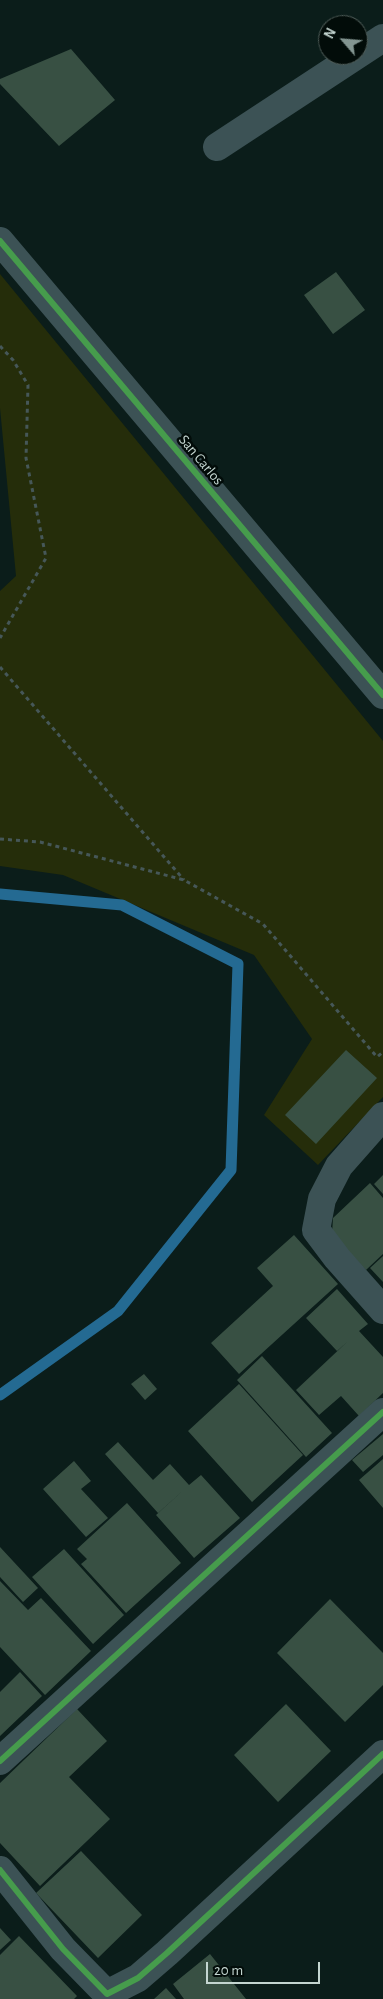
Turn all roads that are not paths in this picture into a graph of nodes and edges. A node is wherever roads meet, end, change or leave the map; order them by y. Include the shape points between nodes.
1 (383, 38) edge
2 (217, 147) dead end
3 (0, 241) edge
4 (383, 695) edge
5 (383, 1116) edge
6 (383, 1310) edge
7 (383, 1412) edge
8 (383, 1754) edge
9 (0, 1761) edge
10 (0, 1870) edge

1 - 2 street
3 - 4 street, San Carlos
5 - 6 street via 339,1166 322,1199 316,1230
7 - 9 street
8 - 10 street via 167,1953 138,1978 107,1994 63,1949

